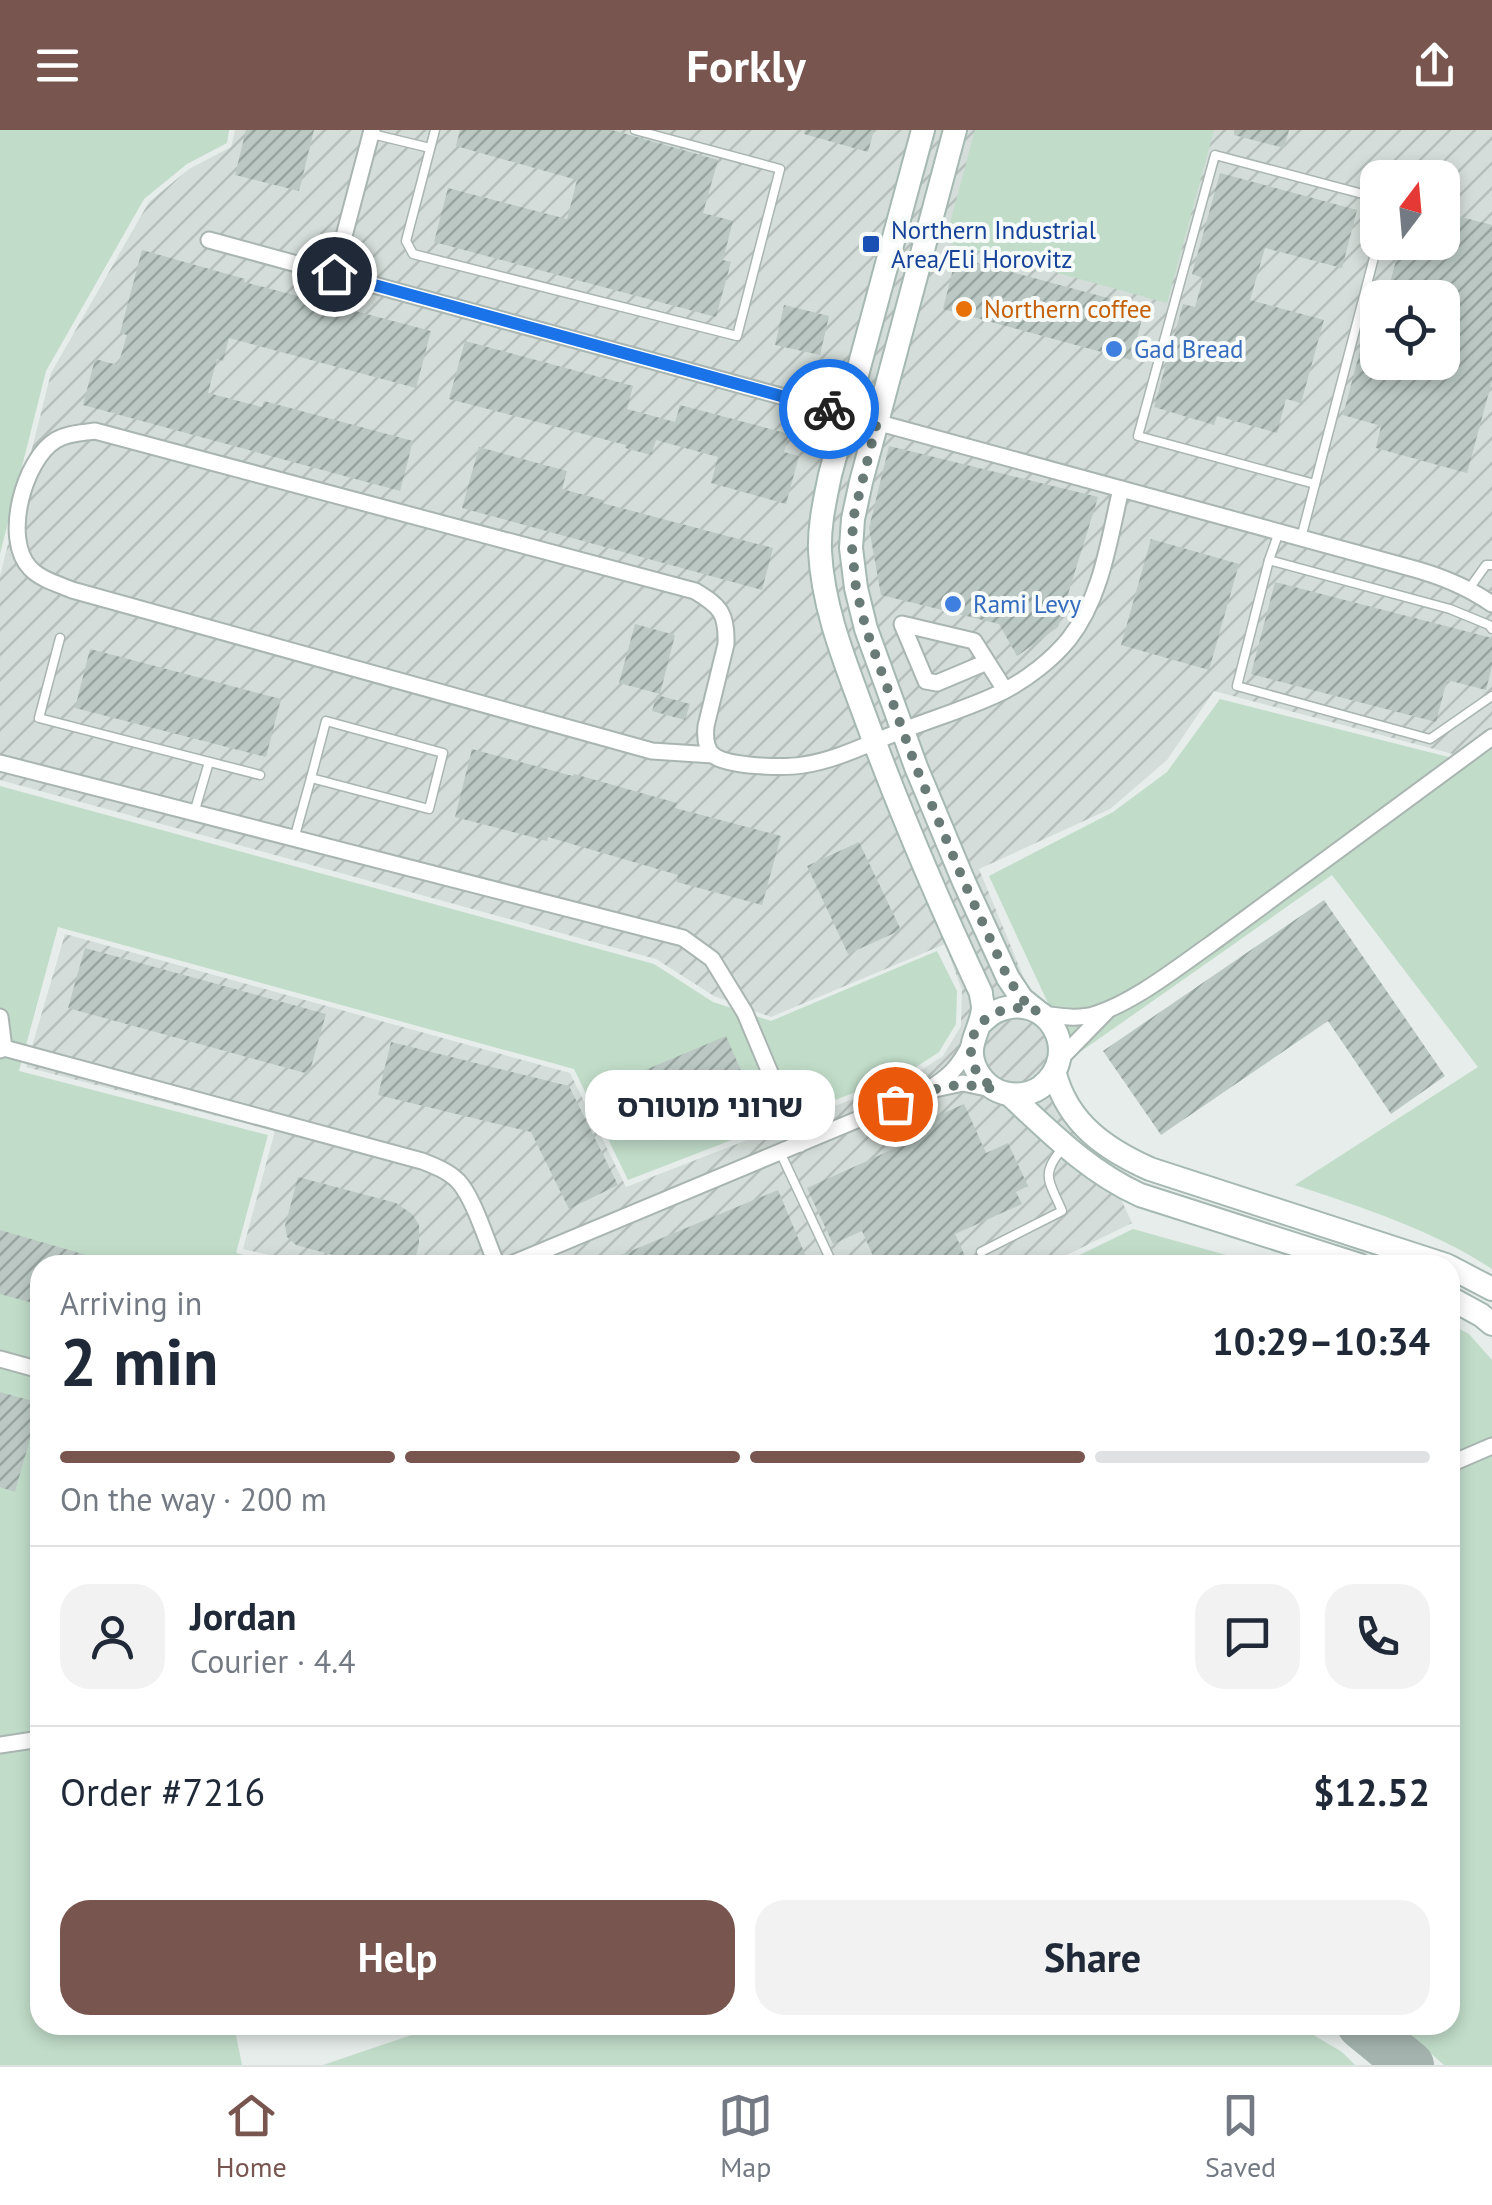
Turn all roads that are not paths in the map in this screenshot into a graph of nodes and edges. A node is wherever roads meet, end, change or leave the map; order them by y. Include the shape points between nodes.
1 (435, 130) edge
2 (634, 130) edge
3 (922, 130) edge
4 (955, 130) edge
5 (372, 132) edge
6 (430, 148) junction
7 (1360, 193) edge
8 (209, 240) dead end
9 (1373, 260) edge
10 (334, 274) junction
11 (847, 414) junction
12 (877, 422) junction
13 (1315, 484) junction
14 (1121, 489) junction
15 (1279, 532) junction
16 (1301, 538) junction
17 (1269, 560) junction
18 (1492, 565) edge
19 (1469, 588) junction
20 (1492, 604) edge
21 (1492, 629) edge
22 (60, 638) dead end
23 (987, 662) junction
24 (1005, 690) junction
25 (1492, 696) edge
26 (902, 730) junction
27 (1492, 737) edge
28 (874, 742) junction
29 (713, 755) junction
30 (209, 762) junction
31 (0, 763) edge
32 (260, 775) dead end
33 (312, 778) junction
34 (194, 813) junction
35 (294, 838) junction
36 (1112, 1006) junction
37 (1039, 1012) junction
38 (0, 1017) edge
39 (976, 1032) junction
40 (2, 1049) edge
41 (1057, 1066) junction
42 (926, 1091) junction
43 (1003, 1092) junction
44 (800, 1144) junction
45 (1064, 1146) junction
46 (780, 1152) junction
47 (982, 1252) dead end
48 (493, 1255) edge
49 (533, 1255) edge
50 (827, 1255) edge
51 (1327, 1255) edge
52 (1414, 1255) edge
53 (1460, 1272) edge
54 (1492, 1289) edge
55 (1460, 1303) edge
56 (1492, 1324) edge
57 (0, 1359) edge
58 (30, 1367) edge
59 (1490, 1446) edge
60 (1460, 1460) edge
61 (30, 1741) edge
62 (0, 1745) edge

1 - 6 lane
2 - 6 lane via 780,168 737,336 412,254 406,241
3 - 11 street
4 - 12 street
5 - 6 lane
5 - 10 street
7 - 13 lane via 1216,155 1138,436
8 - 10 street
9 - 13 lane
10 - 11 street
11 - 12 street
11 - 28 street via 820,549 836,638
12 - 14 street
12 - 26 street via 852,548 866,629
13 - 16 lane
14 - 15 street
14 - 24 street via 1084,618 1042,666
15 - 16 street
15 - 17 lane
16 - 19 street
17 - 21 lane via 1450,608
17 - 25 lane via 1237,686 1430,740
18 - 19 lane
19 - 20 street
22 - 30 lane via 39,718
23 - 23 street via 974,641 902,624 926,680 938,683
23 - 24 street
24 - 26 street
26 - 28 street
26 - 37 street via 1008,978
27 - 36 street via 1212,944
28 - 29 street via 781,767
28 - 39 street via 981,993
29 - 29 street via 704,737 726,631 716,603 695,592 95,431 54,441 30,471 16,536 30,569 58,584 652,751
30 - 32 lane
30 - 34 lane
31 - 34 street
33 - 33 lane via 326,721 444,752 428,809
33 - 35 lane
34 - 35 street
35 - 44 street via 683,938 712,959 745,1013
36 - 37 street via 1076,1018
36 - 41 street
37 - 39 street via 1016,1006 994,1012
37 - 41 street via 1058,1035
38 - 40 street
39 - 42 street via 959,1066
39 - 43 street via 974,1066
40 - 48 street via 440,1168 466,1191
41 - 43 street via 1034,1092
41 - 52 street via 1070,1111 1128,1159
42 - 43 street via 962,1084
42 - 44 street
43 - 45 street
44 - 46 street
45 - 47 lane via 1047,1175 1062,1211
45 - 51 street via 1140,1195
46 - 49 street
46 - 50 lane
53 - 54 street
55 - 56 street
57 - 58 street
59 - 60 street
61 - 62 street

